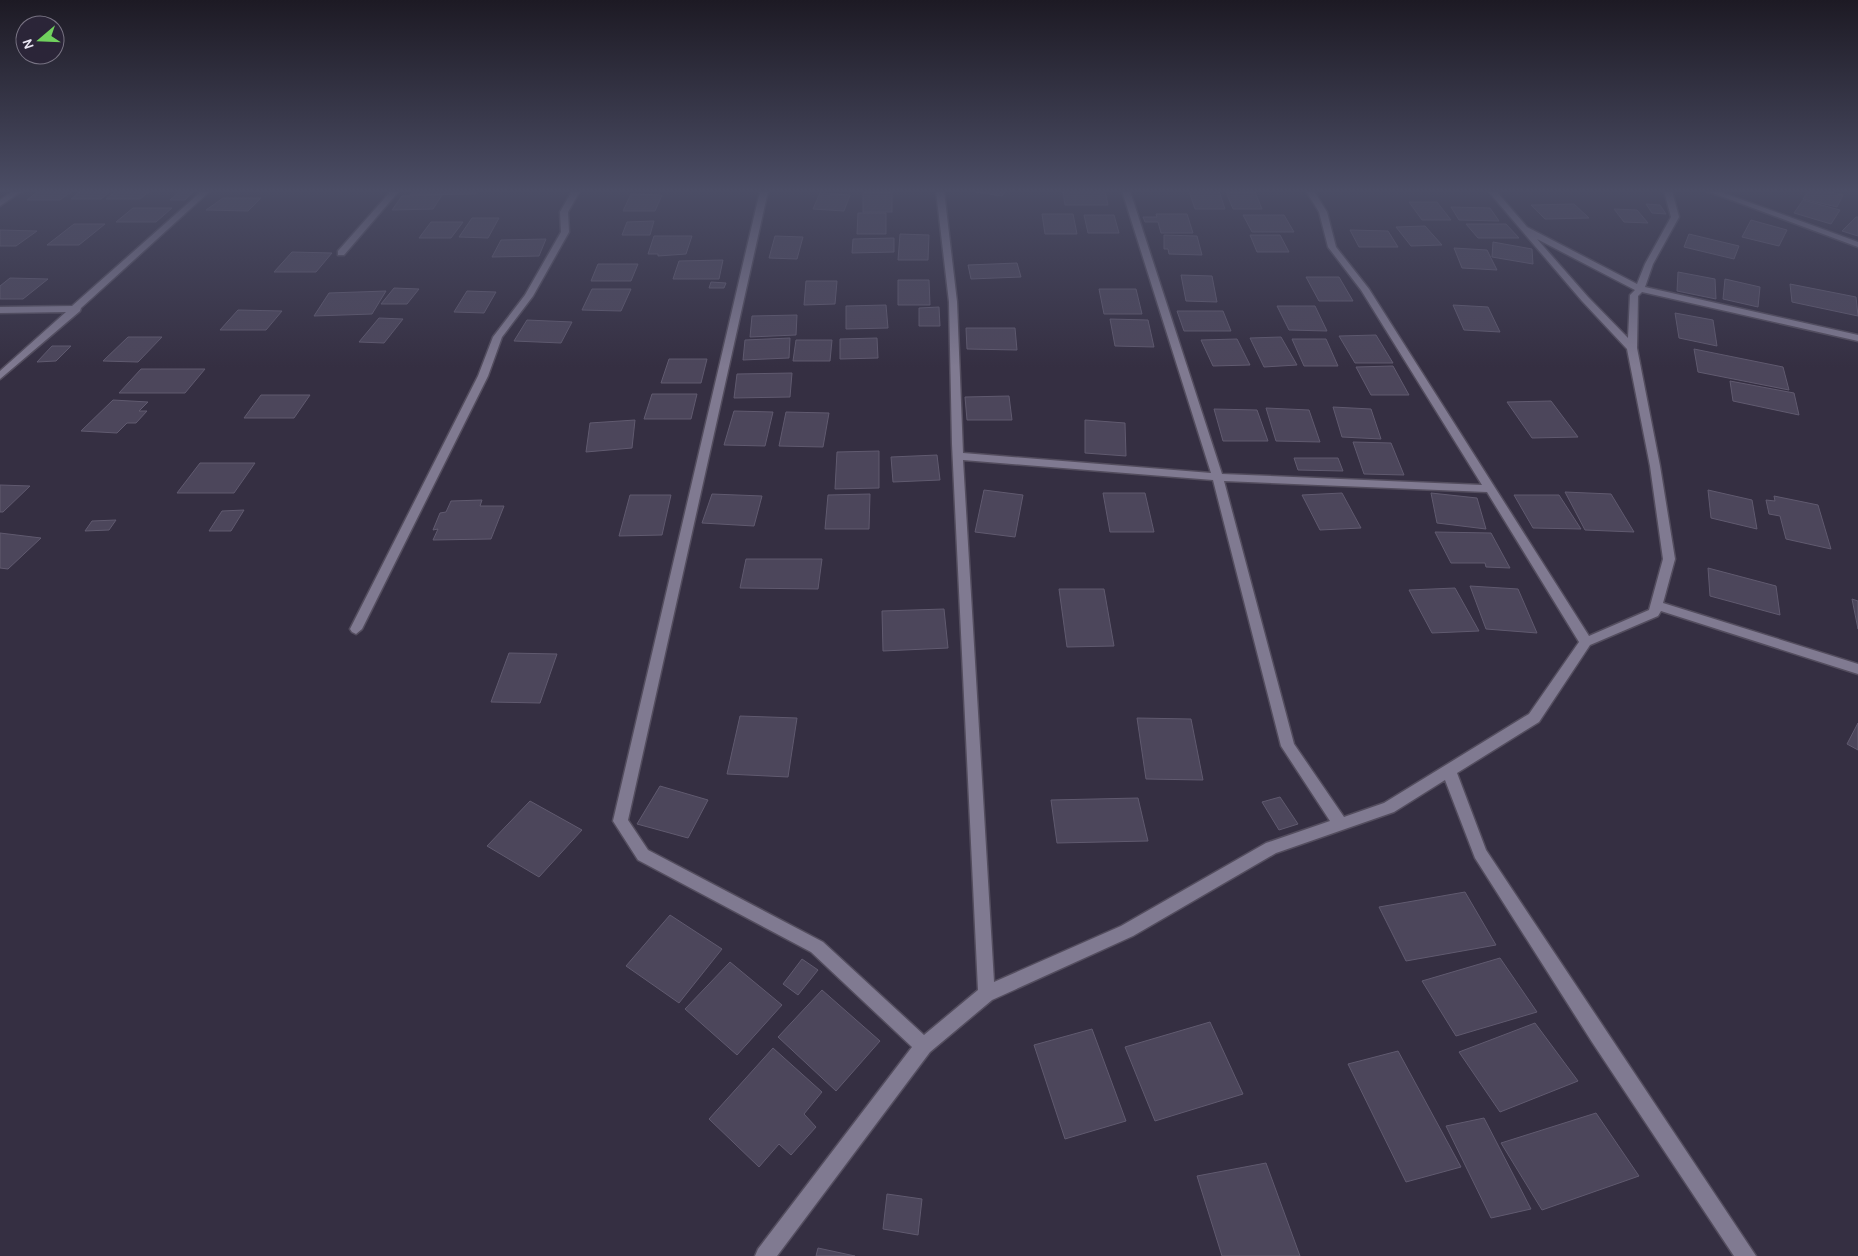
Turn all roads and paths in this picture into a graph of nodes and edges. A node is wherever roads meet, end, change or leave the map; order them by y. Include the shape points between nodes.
1 (141, 250) edge
2 (344, 250) edge
3 (555, 250) edge
4 (751, 250) edge
5 (947, 250) edge
6 (1145, 250) edge
7 (1334, 250) edge
8 (1543, 250) edge
9 (1565, 250) edge
10 (1657, 250) edge
11 (341, 253) dead end
12 (1640, 289) junction
13 (77, 308) junction
14 (0, 310) edge
15 (1858, 338) edge
16 (1632, 348) junction
17 (0, 376) edge
18 (958, 456) junction
19 (1218, 477) junction
20 (1491, 489) junction
21 (1656, 605) junction
22 (356, 629) dead end
23 (1586, 642) junction
24 (1858, 668) edge
25 (1449, 771) junction
26 (1341, 825) junction
27 (986, 994) junction
28 (924, 1046) junction
29 (765, 1256) edge
30 (1746, 1256) edge

1 - 13 street
2 - 11 street
3 - 22 street via 529,296 498,337 483,376
4 - 28 street via 620,821 643,855 817,947
5 - 18 street via 953,302
6 - 19 street
7 - 20 street via 1365,289
8 - 16 street
9 - 12 street
10 - 12 street
12 - 15 street
12 - 16 street via 1634,295
13 - 14 street
13 - 17 street
16 - 21 street via 1669,559
18 - 19 street
18 - 27 street
19 - 20 street
19 - 26 street via 1288,746
20 - 23 street
21 - 23 street via 1654,613
21 - 24 street
23 - 25 street via 1534,718
25 - 26 street via 1389,808
25 - 30 street via 1480,853
26 - 27 street via 1271,848 1127,931
27 - 28 street
28 - 29 street

